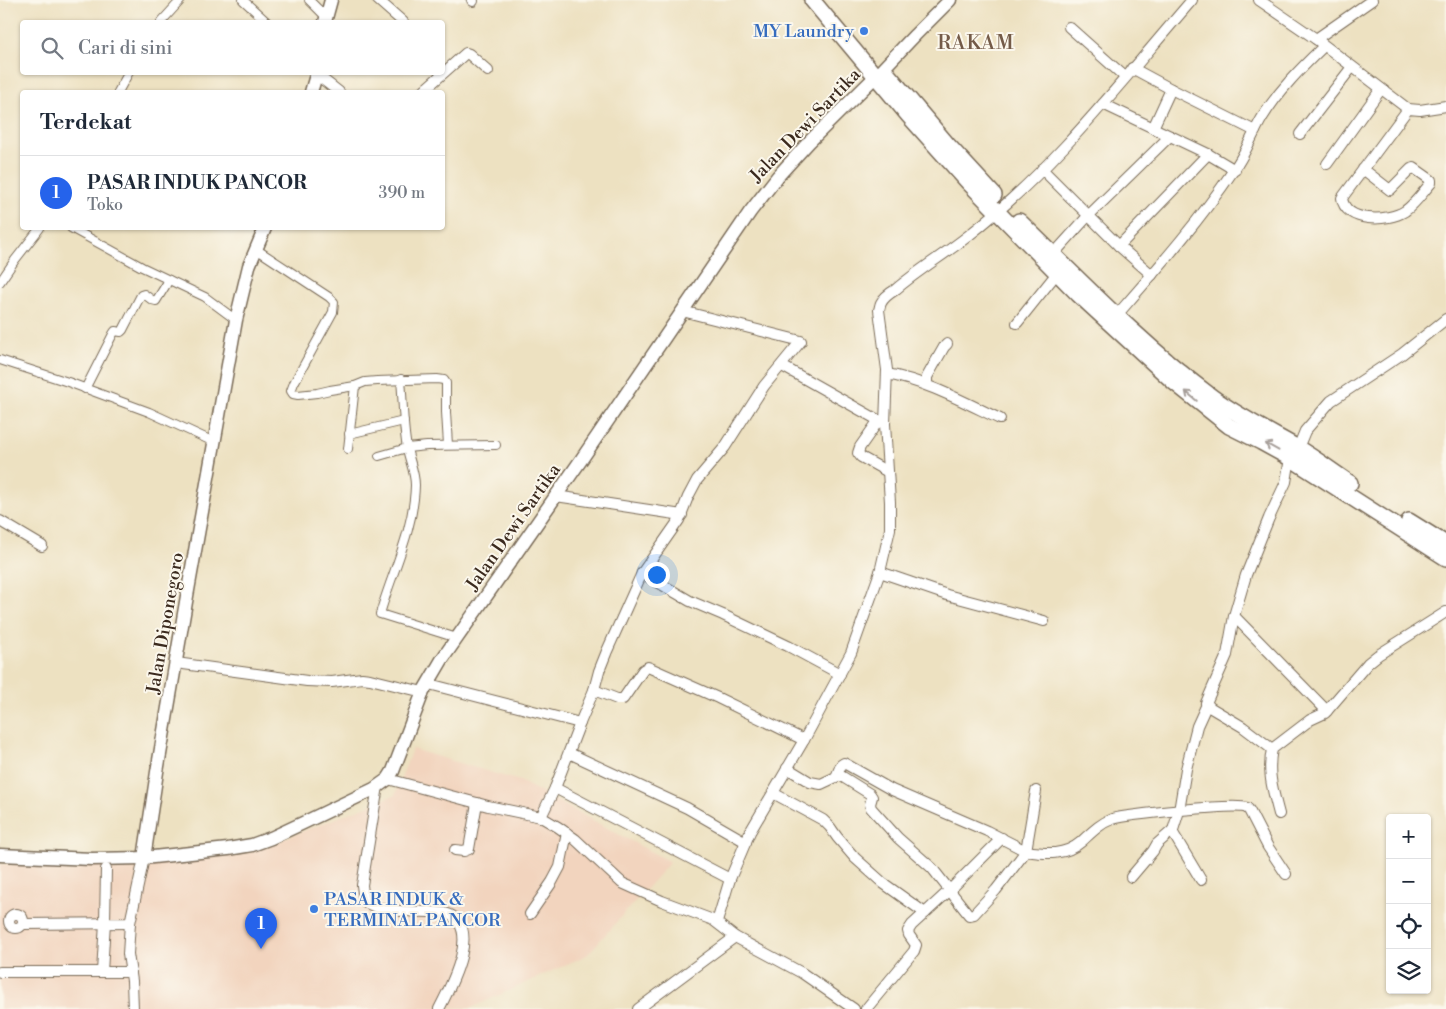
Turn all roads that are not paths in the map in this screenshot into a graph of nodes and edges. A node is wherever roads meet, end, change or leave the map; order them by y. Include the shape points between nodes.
1 (181, 0) edge
2 (243, 0) edge
3 (309, 0) edge
4 (331, 0) edge
5 (378, 0) edge
6 (812, 0) edge
7 (826, 0) edge
8 (950, 0) edge
9 (1192, 0) edge
10 (1259, 0) edge
11 (1372, 0) edge
12 (162, 20) edge
13 (265, 20) edge
14 (326, 20) edge
15 (401, 20) edge
16 (1069, 27) dead end
17 (1320, 42) junction
18 (445, 67) edge
19 (1352, 67) junction
20 (1132, 68) junction
21 (488, 71) dead end
22 (879, 72) junction
23 (127, 75) edge
24 (315, 75) edge
25 (318, 75) edge
26 (438, 75) edge
27 (1125, 77) junction
28 (1381, 89) junction
29 (119, 90) edge
30 (312, 90) edge
31 (337, 90) edge
32 (424, 90) edge
33 (1171, 90) junction
34 (1103, 104) junction
35 (1446, 106) edge
36 (1408, 109) junction
37 (1153, 128) junction
38 (1255, 130) junction
39 (1300, 134) dead end
40 (1170, 136) junction
41 (1208, 154) junction
42 (1327, 164) dead end
43 (1042, 169) junction
44 (1363, 169) junction
45 (1235, 170) junction
46 (1001, 210) junction
47 (1088, 216) junction
48 (38, 230) edge
49 (75, 230) edge
50 (264, 230) edge
51 (1119, 246) junction
52 (256, 249) junction
53 (1052, 264) junction
54 (1152, 275) junction
55 (169, 280) junction
56 (0, 282) edge
57 (682, 311) junction
58 (1116, 316) junction
59 (236, 320) junction
60 (1446, 320) edge
61 (1017, 323) dead end
62 (947, 344) dead end
63 (0, 360) edge
64 (782, 366) junction
65 (887, 374) junction
66 (1178, 378) junction
67 (401, 379) junction
68 (355, 386) junction
69 (927, 386) junction
70 (85, 389) junction
71 (1000, 419) dead end
72 (404, 421) junction
73 (882, 422) junction
74 (1250, 429) junction
75 (349, 434) junction
76 (214, 442) junction
77 (448, 445) junction
78 (496, 445) dead end
79 (407, 448) junction
80 (348, 449) dead end
81 (1294, 453) junction
82 (379, 456) dead end
83 (888, 472) junction
84 (556, 496) junction
85 (682, 515) junction
86 (0, 521) edge
87 (1446, 544) edge
88 (42, 546) dead end
89 (1446, 558) edge
90 (880, 572) junction
91 (642, 573) junction
92 (1446, 612) edge
93 (1234, 616) junction
94 (1044, 621) dead end
95 (457, 638) junction
96 (176, 663) junction
97 (840, 674) junction
98 (426, 688) junction
99 (594, 690) junction
100 (1207, 704) junction
101 (1327, 711) junction
102 (580, 723) junction
103 (804, 740) junction
104 (1272, 749) junction
105 (569, 753) junction
106 (787, 768) junction
107 (838, 774) junction
108 (383, 783) junction
109 (555, 788) junction
110 (1036, 792) dead end
111 (773, 793) junction
112 (477, 802) junction
113 (1179, 811) junction
114 (1279, 814) dead end
115 (541, 817) junction
116 (1173, 830) junction
117 (567, 833) junction
118 (1002, 838) junction
119 (746, 842) junction
120 (455, 850) dead end
121 (1026, 851) junction
122 (0, 855) edge
123 (144, 858) junction
124 (106, 869) dead end
125 (1286, 874) dead end
126 (1131, 877) dead end
127 (730, 879) junction
128 (1201, 880) dead end
129 (950, 890) junction
130 (925, 913) junction
131 (530, 914) dead end
132 (5, 922) edge
133 (105, 922) junction
134 (717, 922) junction
135 (130, 923) junction
136 (735, 937) junction
137 (0, 972) edge
138 (102, 972) junction
139 (131, 972) junction
140 (133, 1009) edge
141 (439, 1009) edge
142 (638, 1009) edge
143 (854, 1009) edge
144 (866, 1009) edge

1 - 12 street
2 - 13 street
3 - 14 street
4 - 14 street
5 - 15 street
6 - 22 main road
7 - 22 main road
8 - 22 street, Jalan Dewi Sartika
9 - 20 street
10 - 17 street
11 - 17 street
16 - 27 street
17 - 19 street
17 - 38 street via 1284,86
18 - 21 street via 467,52
19 - 28 street
19 - 39 street
20 - 27 street
20 - 33 street
22 - 46 main road via 948,145
22 - 57 street, Jalan Dewi Sartika via 778,176
23 - 29 street
24 - 30 street
25 - 31 street
26 - 32 street
27 - 34 street
28 - 36 street
28 - 42 street
33 - 37 street
33 - 38 street
34 - 37 street
34 - 43 street
35 - 36 street via 1416,111
36 - 44 street
37 - 40 street
38 - 45 street
40 - 41 street
40 - 47 street
41 - 45 street
41 - 51 street
43 - 46 street
43 - 47 street
44 - 44 street via 1342,198 1347,210 1362,218 1394,217 1411,206 1431,182 1414,168 1390,190
45 - 54 street via 1191,230
46 - 53 main road
46 - 65 street via 881,302 879,310
47 - 51 street
47 - 53 street
48 - 56 street
49 - 55 street
50 - 52 street, Jalan Diponegoro
51 - 54 street
52 - 59 street, Jalan Diponegoro
52 - 68 street via 334,302 333,312 299,372 292,392 306,395
53 - 58 main road
53 - 61 street
53 - 66 main road via 1108,323
54 - 58 street
55 - 59 street via 205,297
55 - 70 street via 156,301 141,295 123,330 113,334
57 - 64 street via 801,341
57 - 84 street, Jalan Dewi Sartika
58 - 66 main road
59 - 76 street, Jalan Diponegoro
60 - 81 street via 1331,401 1305,431
62 - 69 street via 927,378
63 - 70 street
64 - 73 street
64 - 85 street via 697,480
65 - 69 street
65 - 73 street
66 - 74 main road via 1234,412
74 -> 66 main road via 1229,426
67 - 68 street
67 - 72 street
67 - 77 street via 445,381
68 - 75 street
69 - 71 street
70 - 76 street via 149,412
72 - 75 street
72 - 79 street
73 - 83 street
73 - 83 street via 858,453 861,458
74 - 81 main road
75 - 80 street
76 - 96 street, Jalan Diponegoro
77 - 78 street
77 - 79 street
79 - 82 street
79 - 95 street via 415,476 413,508 380,614
81 - 87 main road
81 - 89 main road
81 - 93 street via 1286,482 1249,568
83 - 90 street via 890,529
84 - 85 street
84 - 95 street, Jalan Dewi Sartika
85 - 91 street
86 - 88 street
90 - 94 street via 947,595
90 - 97 street via 851,653
91 - 97 street via 690,602 790,647
91 - 99 street via 607,651
92 - 101 street via 1373,659
93 - 100 street via 1227,655
93 - 101 street
95 - 98 street, Jalan Dewi Sartika
96 - 98 street via 308,681 362,678
96 - 123 street, Jalan Diponegoro
97 - 103 street
98 - 102 street
98 - 108 street, Jalan Dewi Sartika via 393,771
99 - 102 street
99 - 103 street via 623,699 648,667
100 - 104 street
100 - 113 street via 1197,726
101 - 104 street
102 - 105 street
103 - 106 street
104 - 114 street via 1269,772
105 - 109 street
105 - 119 street via 687,808
106 - 107 street via 810,782 821,784
106 - 111 street
107 - 118 street via 844,763 892,790
107 - 129 street via 870,794 871,808
108 - 112 street
108 - 123 street via 304,824 252,845
108 - 141 street via 362,885 364,901 369,906 392,911 445,913 458,920 464,934 463,945 451,986
109 - 115 street
109 - 127 street
110 - 121 street
111 - 119 street
111 - 130 street via 823,820 855,858
112 - 115 street
112 - 120 street via 469,849
113 - 116 street
113 - 121 street via 1111,820 1062,852 1043,854
113 - 125 street via 1230,807 1248,809
115 - 117 street
116 - 126 street via 1157,844
116 - 128 street
117 - 131 street via 560,867
117 - 134 street via 622,883
118 - 121 street
118 - 129 street
119 - 127 street
121 - 129 street via 996,890 971,915
122 - 123 street
123 - 135 street, Jalan Diponegoro
124 - 133 street
127 - 134 street
129 - 130 street
130 - 144 street via 908,931 916,945 914,951
132 - 133 street via 17,914 23,924
133 - 135 street
133 - 138 street
134 - 136 street
135 - 139 street, Jalan Diponegoro via 128,954
136 - 142 street
136 - 143 street via 802,972
137 - 138 street
138 - 139 street
139 - 140 street, Jalan Diponegoro

